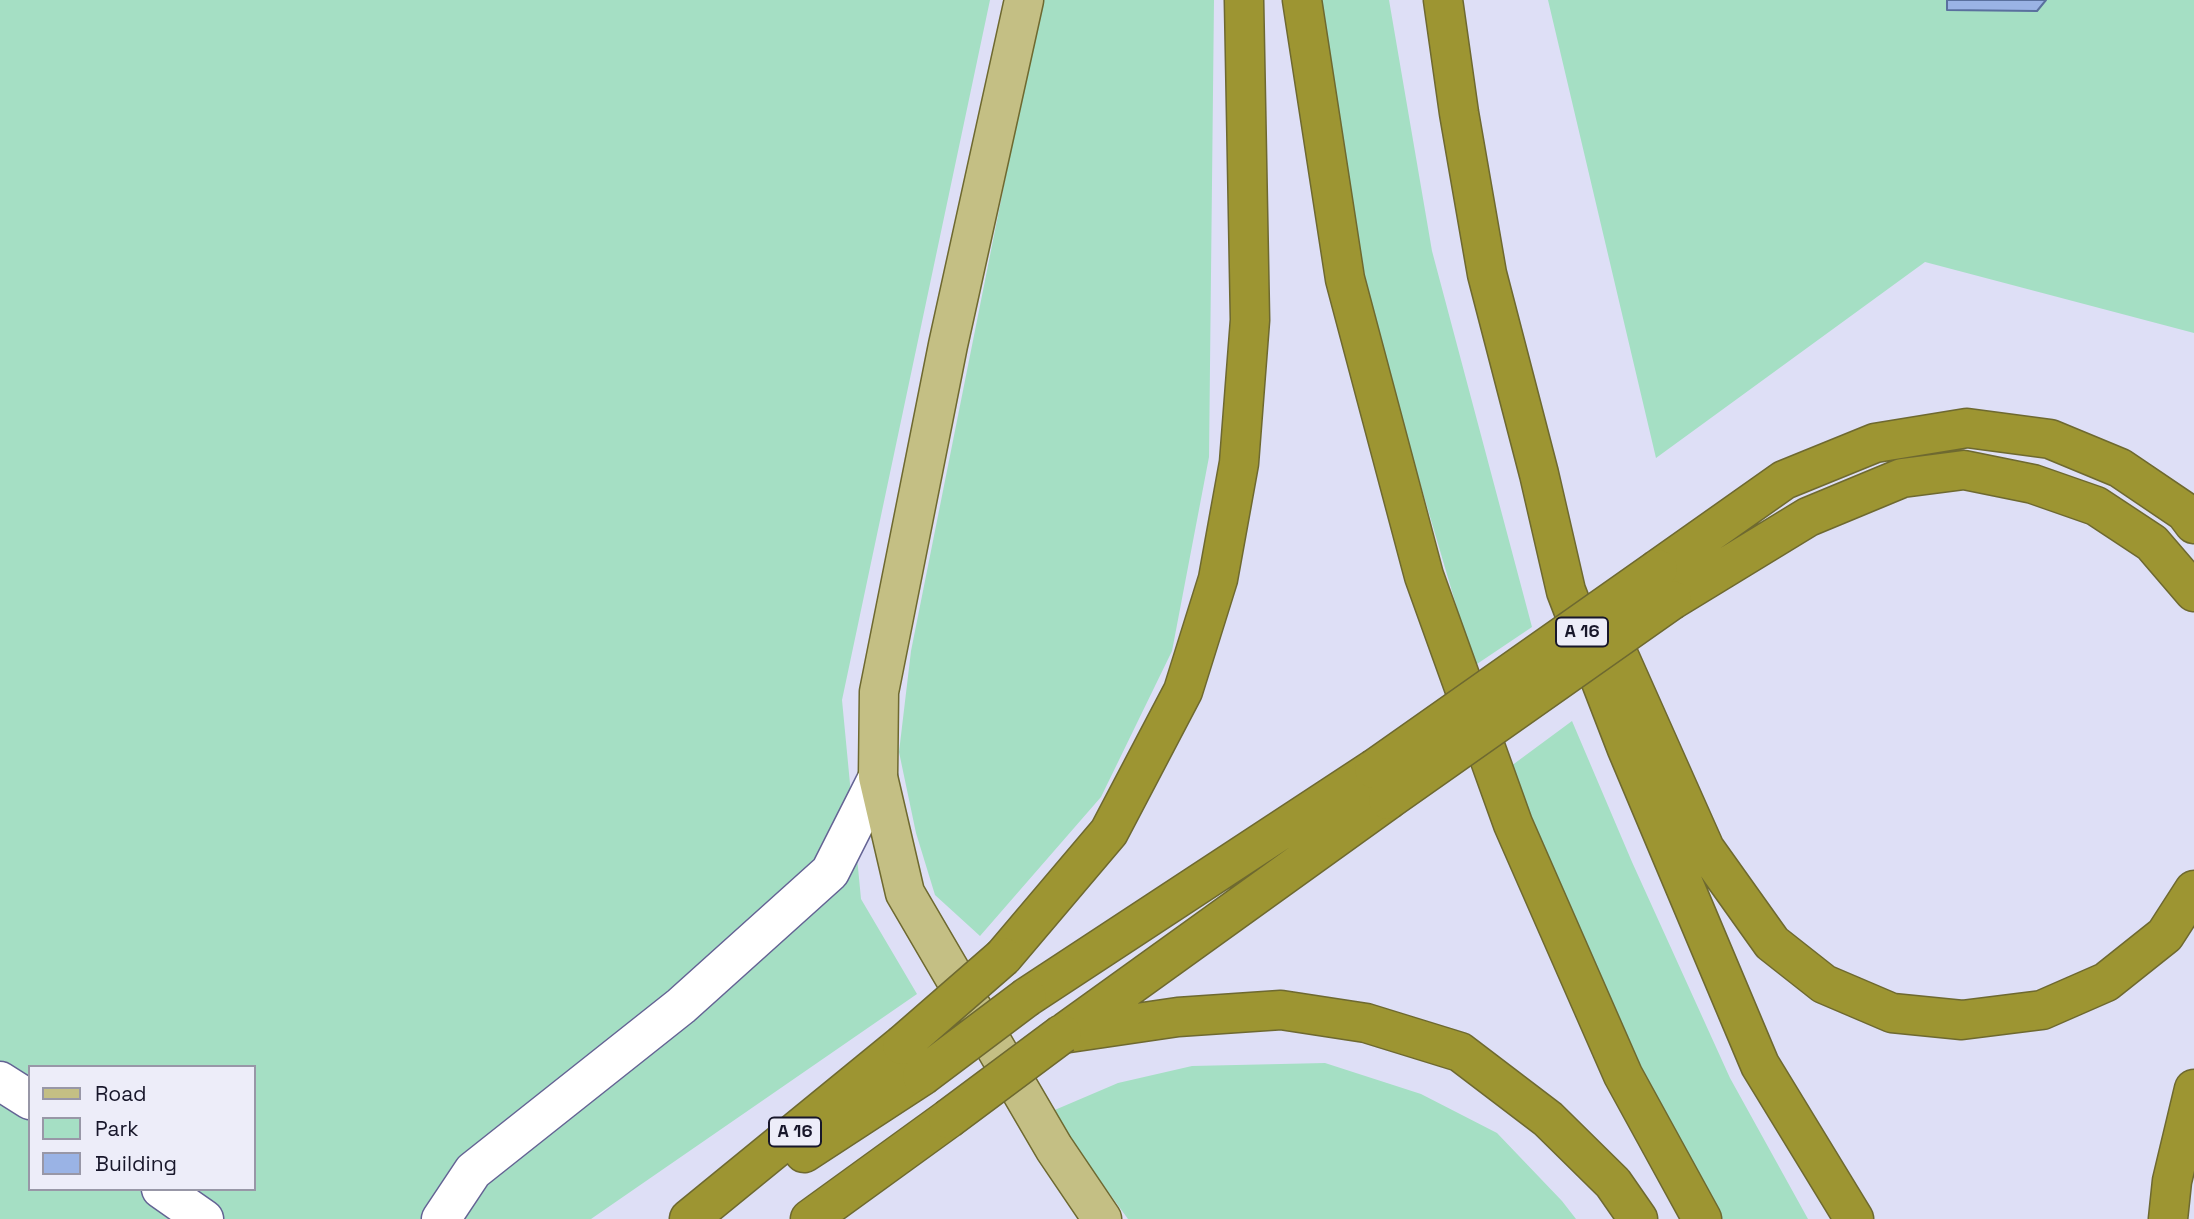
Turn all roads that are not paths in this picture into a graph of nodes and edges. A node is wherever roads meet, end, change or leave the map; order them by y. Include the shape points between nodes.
1 (1024, 0) edge
2 (1244, 0) edge
3 (1302, 0) edge
4 (1443, 0) edge
5 (1539, 474) junction
6 (2194, 524) edge
7 (1665, 585) junction
8 (2194, 592) edge
9 (878, 777) junction
10 (1381, 785) junction
11 (2194, 890) edge
12 (1062, 1034) junction
13 (912, 1061) junction
14 (0, 1081) edge
15 (2194, 1089) edge
16 (28, 1099) edge
17 (163, 1191) edge
18 (204, 1219) edge
19 (441, 1219) edge
20 (689, 1219) edge
21 (702, 1219) edge
22 (810, 1219) edge
23 (1102, 1219) edge
24 (1639, 1219) edge
25 (1702, 1219) edge
26 (1854, 1219) edge
27 (2168, 1219) edge

1 - 9 main road via 948,345 879,692
2 - 13 highway, A 16, bridge via 1250,320 1239,463 1218,579 1184,691 1109,832
3 - 25 highway via 1345,279 1424,576 1519,836 1623,1075
4 - 5 highway, A 16 via 1487,274
5 - 11 highway, A 16 via 1705,849 1772,943 1824,984 1892,1013 1962,1020 2042,1010 2106,982 2165,935
5 - 26 highway, A 16 via 1566,591 1690,901 1760,1065
6 - 7 highway, A 16 via 2185,512 2120,468 2050,439 1967,428 1875,443 1784,480
7 - 8 highway, A 16 via 1902,478 1964,470 2033,484 2096,506 2152,543
7 - 10 highway, A 16, bridge
9 - 19 lane via 831,872 681,1006 473,1171
9 - 23 main road via 905,892 1054,1148
10 - 12 highway, A 16
10 - 13 highway, A 16, bridge
12 - 22 highway, A 16, bridge
12 - 24 highway, A 16 via 1178,1017 1281,1010 1366,1023 1460,1052 1548,1119 1613,1183
13 - 20 highway, A 16
13 - 21 highway, A 16
14 - 16 lane
15 - 27 highway via 2172,1181
17 - 18 lane

